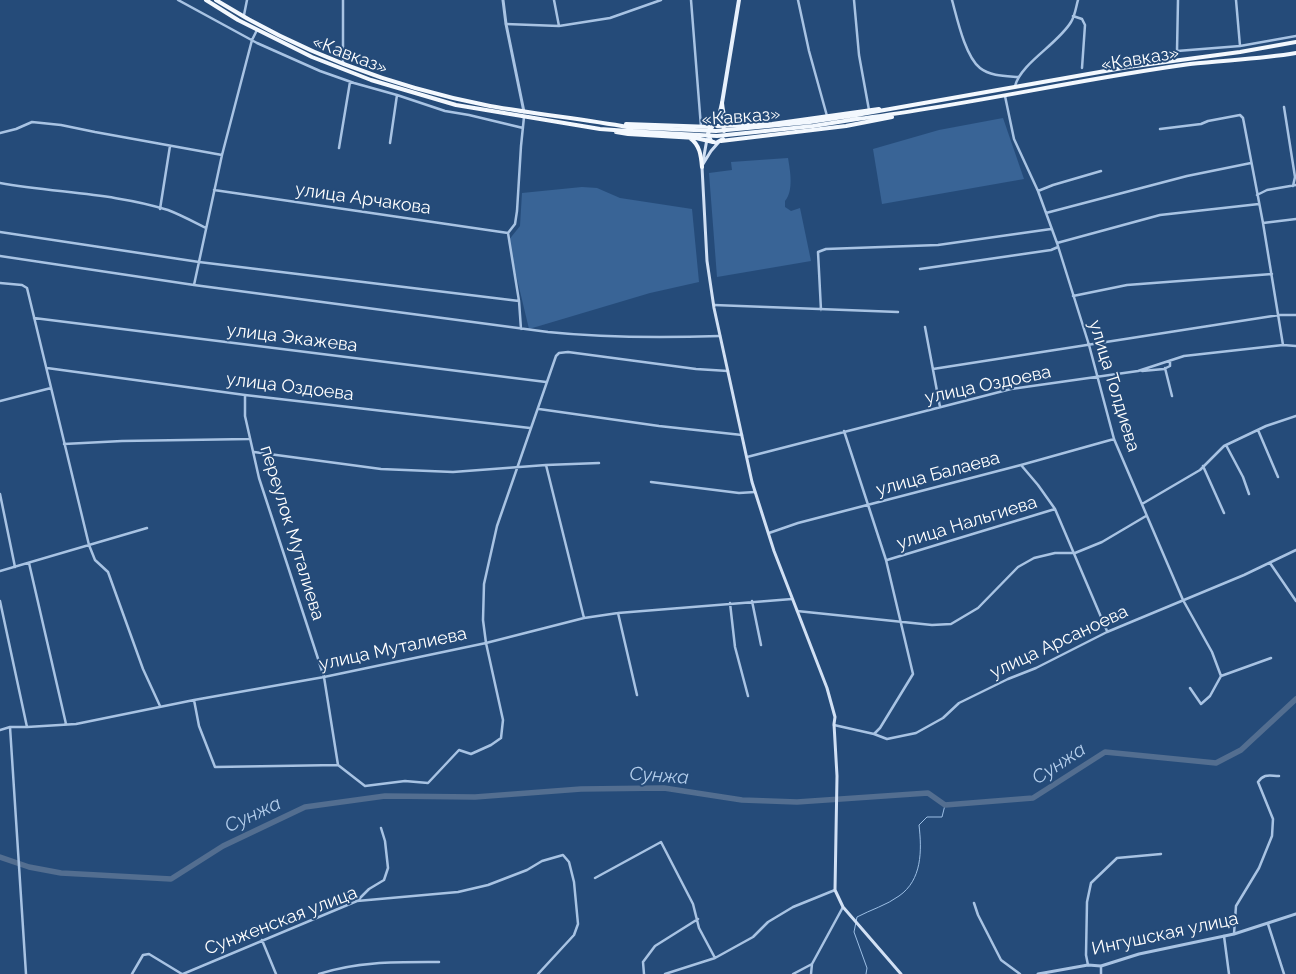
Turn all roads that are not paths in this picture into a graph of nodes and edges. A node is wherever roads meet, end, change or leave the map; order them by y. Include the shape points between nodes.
1 (178, 0) edge
2 (206, 0) edge
3 (216, 0) edge
4 (247, 0) edge
5 (343, 0) edge
6 (503, 0) edge
7 (554, 0) edge
8 (661, 0) edge
9 (691, 0) edge
10 (739, 0) edge
11 (798, 0) edge
12 (854, 0) edge
13 (952, 0) edge
14 (1078, 0) edge
15 (1178, 0) edge
16 (1236, 0) edge
17 (1073, 16) junction
18 (243, 17) junction
19 (506, 24) junction
20 (559, 26) junction
21 (257, 30) junction
22 (1296, 36) edge
23 (252, 40) junction
24 (1296, 42) edge
25 (1240, 46) junction
26 (1296, 53) edge
27 (343, 63) junction
28 (1082, 68) dead end
29 (1018, 77) junction
30 (350, 82) junction
31 (1015, 88) junction
32 (397, 95) junction
33 (1005, 96) junction
34 (722, 103) junction
35 (914, 106) junction
36 (1284, 107) dead end
37 (869, 110) junction
38 (908, 112) junction
39 (524, 114) junction
40 (828, 116) junction
41 (856, 117) junction
42 (602, 122) junction
43 (732, 125) junction
44 (717, 126) junction
45 (723, 126) junction
46 (700, 127) junction
47 (711, 127) junction
48 (523, 128) junction
49 (600, 129) junction
50 (628, 129) junction
51 (1160, 130) dead end
52 (724, 131) junction
53 (0, 132) edge
54 (708, 134) junction
55 (690, 138) junction
56 (706, 141) junction
57 (721, 141) junction
58 (713, 142) junction
59 (390, 143) dead end
60 (1290, 144) junction
61 (1296, 144) edge
62 (170, 146) junction
63 (339, 148) dead end
64 (222, 155) junction
65 (1251, 163) junction
66 (702, 167) junction
67 (1101, 171) dead end
68 (0, 183) edge
69 (1294, 185) edge
70 (214, 190) junction
71 (1038, 192) junction
72 (1257, 195) junction
73 (1259, 204) junction
74 (160, 209) junction
75 (1046, 213) junction
76 (1296, 219) edge
77 (1263, 223) junction
78 (206, 228) junction
79 (1051, 228) junction
80 (0, 232) edge
81 (508, 233) junction
82 (1057, 243) junction
83 (1058, 247) junction
84 (0, 256) edge
85 (199, 262) junction
86 (920, 269) dead end
87 (1272, 274) junction
88 (0, 283) edge
89 (194, 285) junction
90 (1072, 296) junction
91 (519, 301) junction
92 (714, 306) junction
93 (821, 310) junction
94 (898, 312) dead end
95 (1279, 315) junction
96 (1296, 315) edge
97 (34, 318) junction
98 (925, 327) dead end
99 (521, 329) junction
100 (720, 336) junction
101 (1089, 345) junction
102 (1283, 345) junction
103 (1296, 346) edge
104 (1170, 361) junction
105 (46, 368) junction
106 (1165, 368) junction
107 (933, 369) junction
108 (728, 371) junction
109 (1138, 371) junction
110 (1097, 377) junction
111 (547, 382) junction
112 (51, 388) junction
113 (245, 395) junction
114 (1172, 396) dead end
115 (0, 401) edge
116 (940, 407) junction
117 (539, 409) junction
118 (1296, 416) edge
119 (530, 428) junction
120 (1258, 430) junction
121 (844, 431) junction
122 (742, 436) junction
123 (1114, 438) junction
124 (249, 439) junction
125 (64, 444) junction
126 (1226, 445) junction
127 (254, 452) junction
128 (747, 457) junction
129 (599, 463) dead end
130 (546, 465) junction
131 (1021, 465) junction
132 (1203, 466) junction
133 (518, 467) junction
134 (1278, 477) dead end
135 (651, 482) dead end
136 (755, 492) junction
137 (0, 494) edge
138 (1249, 494) dead end
139 (1142, 504) junction
140 (870, 505) junction
141 (1055, 508) junction
142 (1224, 513) dead end
143 (1146, 516) junction
144 (147, 528) dead end
145 (768, 534) junction
146 (89, 545) junction
147 (1296, 550) edge
148 (1075, 553) junction
149 (886, 560) junction
150 (29, 563) junction
151 (1270, 563) junction
152 (15, 567) junction
153 (0, 570) edge
154 (792, 599) junction
155 (1183, 600) junction
156 (0, 601) edge
157 (752, 601) junction
158 (1296, 601) edge
159 (730, 603) junction
160 (796, 611) junction
161 (618, 613) junction
162 (584, 618) junction
163 (902, 622) junction
164 (1107, 632) junction
165 (486, 643) junction
166 (761, 646) dead end
167 (1271, 658) dead end
168 (1221, 676) junction
169 (324, 677) junction
170 (1190, 688) dead end
171 (636, 695) dead end
172 (748, 696) dead end
173 (194, 700) junction
174 (160, 706) junction
175 (66, 724) junction
176 (834, 724) junction
177 (10, 727) junction
178 (27, 727) junction
179 (0, 730) edge
180 (874, 734) junction
181 (338, 765) junction
182 (1279, 776) dead end
183 (381, 828) dead end
184 (1162, 854) dead end
185 (595, 878) dead end
186 (835, 890) junction
187 (357, 901) junction
188 (974, 903) dead end
189 (843, 907) junction
190 (1296, 914) edge
191 (698, 919) junction
192 (1268, 924) junction
193 (1234, 934) junction
194 (1224, 936) junction
195 (262, 940) junction
196 (715, 958) junction
197 (439, 962) dead end
198 (812, 964) junction
199 (1088, 965) junction
200 (1101, 966) junction
201 (26, 974) edge
202 (132, 974) edge
203 (182, 974) edge
204 (276, 974) edge
205 (319, 974) edge
206 (538, 974) edge
207 (644, 974) edge
208 (665, 974) edge
209 (793, 974) edge
210 (811, 974) edge
211 (901, 974) edge
212 (1020, 974) edge
213 (1038, 974) edge
214 (1101, 974) edge
215 (1229, 974) edge
216 (1284, 974) edge

1 - 23 street
2 - 21 highway, «Кавказ»
3 - 18 highway, «Кавказ»
4 - 18 street
5 - 27 street
6 - 19 street
7 - 20 street
8 - 20 street via 610,18
9 - 46 street
10 - 34 main road
11 - 40 street via 808,51
12 - 37 street via 859,56
13 - 29 street via 962,37 980,68 996,75
14 - 17 street
15 - 25 street via 1177,51
16 - 25 street
17 - 28 street via 1082,19 1085,25
17 - 29 street via 1052,44
18 - 27 highway, «Кавказ»
19 - 20 street
19 - 39 street
21 - 23 street
21 - 39 highway, «Кавказ» via 312,57 371,80 456,106
22 - 25 street
23 - 30 street
23 - 64 street
24 - 31 highway, «Кавказ»
26 - 33 highway, «Кавказ» via 1192,64
27 - 39 highway, «Кавказ» via 408,86
29 - 31 street
30 - 32 street
30 - 63 street
31 - 35 highway, «Кавказ»
32 - 48 street via 445,111
32 - 59 street
33 - 38 highway, «Кавказ»
33 - 71 street, улица Толдиева via 1014,139
34 - 43 highway via 726,121
34 - 45 main road
34 - 47 main road via 719,116
35 - 37 highway
35 - 41 highway, «Кавказ»
36 - 60 street
37 - 40 highway
38 - 41 highway, «Кавказ»
38 - 57 highway via 846,126
39 - 42 highway, «Кавказ»
39 - 48 street
39 - 49 highway, «Кавказ»
40 - 43 highway via 772,124
41 - 50 highway, «Кавказ», bridge via 716,131
42 - 46 highway, «Кавказ»
42 - 50 highway, «Кавказ»
43 - 45 highway
44 - 45 highway
44 - 47 main road
44 - 52 main road
45 - 52 main road
46 - 47 highway, «Кавказ»
47 - 54 main road
48 - 81 street via 517,211 515,224
49 - 50 highway, «Кавказ»
49 - 55 highway
51 - 65 street via 1240,115
52 - 57 main road
53 - 62 street via 32,122
54 - 56 main road
54 - 58 main road
55 - 56 highway
55 - 66 highway via 699,150
56 - 58 highway
56 - 66 main road
57 - 58 main road
57 - 66 main road
60 - 61 street
60 - 69 street
62 - 64 street
62 - 74 street
64 - 70 street
65 - 72 street
65 - 75 street via 1187,176
66 - 92 main road via 707,261
67 - 71 street
68 - 74 street via 118,198
69 - 72 street
70 - 78 street
70 - 81 street, улица Арчакова
71 - 75 street, улица Толдиева
72 - 73 street
73 - 77 street
73 - 82 street via 1160,215
74 - 78 street
75 - 79 street, улица Толдиева
76 - 77 street
77 - 87 street
78 - 85 street
79 - 82 street, улица Толдиева
79 - 93 street via 938,245 826,249 818,252
80 - 85 street
81 - 91 street
82 - 83 street, улица Толдиева
83 - 86 street
83 - 90 street, улица Толдиева
84 - 89 street
85 - 89 street
85 - 91 street
87 - 90 street via 1127,285
87 - 95 street
88 - 97 street via 27,288
89 - 99 street
90 - 101 street, улица Толдиева
91 - 99 street
92 - 93 street
92 - 100 main road
93 - 94 street
95 - 96 street
95 - 101 street
95 - 102 street
97 - 105 street
97 - 111 street, улица Экажева
98 - 107 street
99 - 100 street via 601,337
100 - 108 main road
101 - 107 street
101 - 110 street, улица Толдиева
102 - 103 street, улица Оздоева
102 - 104 street, улица Оздоева via 1184,356
104 - 106 street via 1170,366
104 - 109 street, улица Оздоева
105 - 112 street
105 - 113 street, улица Оздоева
106 - 109 street
106 - 114 street
107 - 116 street
108 - 111 street via 568,352 556,356
108 - 122 main road
109 - 110 street, улица Оздоева
110 - 116 street, улица Оздоева via 1011,389
110 - 123 street, улица Толдиева
111 - 117 street
112 - 115 street
112 - 125 street
113 - 119 street, улица Оздоева
113 - 124 street, переулок Муталиева
116 - 121 street, улица Оздоева
117 - 119 street
117 - 122 street
118 - 120 street
119 - 133 street
120 - 126 street
120 - 134 street
121 - 128 street, улица Оздоева
121 - 140 street
122 - 128 main road
123 - 131 street, улица Балаева
123 - 139 street, улица Толдиева
124 - 125 street
124 - 127 street, переулок Муталиева
125 - 146 street
126 - 132 street
126 - 138 street
127 - 133 street via 381,469 453,472
127 - 169 street, переулок Муталиева via 259,478
128 - 136 main road
129 - 130 street
130 - 133 street
130 - 162 street
131 - 140 street, улица Балаева
131 - 141 street
132 - 139 street
132 - 142 street
133 - 165 street via 497,526 484,584
135 - 136 street via 739,493
136 - 145 main road
137 - 152 street
139 - 143 street, улица Толдиева
140 - 145 street, улица Балаева
140 - 149 street
141 - 148 street
141 - 149 street, улица Нальгиева
143 - 148 street via 1102,542
143 - 155 street, улица Толдиева
144 - 146 street
145 - 154 main road
146 - 150 street
146 - 174 street via 95,560 108,572
147 - 151 street, улица Арсаноева
148 - 163 street via 1034,558 1018,567 978,608 951,624
148 - 164 street
149 - 163 street
150 - 152 street
150 - 175 street
151 - 155 street, улица Арсаноева
151 - 158 street
152 - 153 street
154 - 157 street, улица Муталиева
154 - 160 main road
155 - 164 street, улица Арсаноева
155 - 168 street, улица Толдиева via 1212,652
156 - 178 street
157 - 159 street, улица Муталиева
157 - 166 street
159 - 161 street, улица Муталиева
159 - 172 street via 735,647
160 - 163 street
160 - 176 main road via 827,688
161 - 162 street, улица Муталиева
161 - 171 street
162 - 165 street, улица Муталиева
163 - 180 street via 913,674
164 - 180 street, улица Арсаноева via 959,703 943,718 916,733 886,739
165 - 169 street, улица Муталиева
165 - 181 street via 503,720 500,738 471,754 459,750 428,783 405,781 365,786
167 - 168 street
168 - 170 street via 1210,696 1201,704
169 - 173 street, улица Муталиева
169 - 181 street, переулок Муталиева
173 - 174 street, улица Муталиева
173 - 181 street via 199,726 215,766
174 - 175 street, улица Муталиева
175 - 178 street, улица Муталиева
176 - 180 street, улица Арсаноева
176 - 186 main road via 837,776
177 - 178 street, улица Муталиева
177 - 179 street, улица Муталиева
177 - 201 street
182 - 193 street via 1265,775 1258,782 1272,819 1272,836 1260,868 1236,906
183 - 187 street via 388,868 384,880 368,889
184 - 199 street via 1117,858 1091,882 1087,902
185 - 191 street via 661,842
186 - 189 main road
186 - 196 street via 793,907 768,922 752,937
187 - 195 street, Сунженская улица
187 - 206 street, Сунженская улица via 458,892 488,885 563,855 569,862 574,882 578,924 574,935
188 - 212 street via 1001,960
189 - 198 street
189 - 211 main road
190 - 192 street, Ингушская улица
191 - 196 street
191 - 207 street via 655,946 643,962
192 - 193 street, Ингушская улица
192 - 216 street
193 - 194 street, Ингушская улица
194 - 200 street, Ингушская улица via 1139,954
194 - 215 street
195 - 203 street, Сунженская улица
195 - 204 street
196 - 208 street
197 - 205 street via 363,964
198 - 209 street
198 - 210 street
199 - 200 street, Ингушская улица
199 - 213 street, Ингушская улица
200 - 214 street
202 - 203 street via 143,955 149,954

